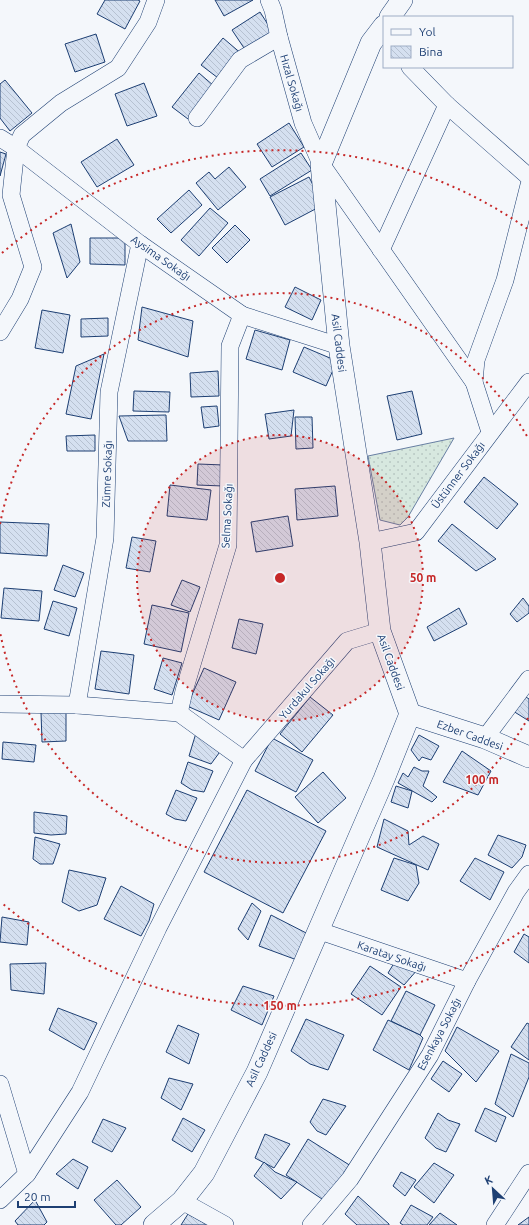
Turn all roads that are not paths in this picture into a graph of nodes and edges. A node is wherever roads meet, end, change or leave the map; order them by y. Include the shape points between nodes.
1 (156, 0) edge
2 (269, 0) edge
3 (402, 0) edge
4 (391, 16) edge
5 (382, 33) edge
6 (279, 37) junction
7 (411, 68) edge
8 (447, 105) junction
9 (197, 118) dead end
10 (0, 138) edge
11 (16, 148) junction
12 (321, 164) junction
13 (529, 177) edge
14 (529, 185) edge
15 (140, 244) junction
16 (381, 250) junction
17 (242, 315) junction
18 (0, 332) edge
19 (338, 346) junction
20 (474, 382) junction
21 (529, 382) edge
22 (490, 432) junction
23 (370, 542) junction
24 (380, 631) junction
25 (529, 679) edge
26 (0, 704) edge
27 (77, 705) junction
28 (179, 714) junction
29 (410, 714) junction
30 (485, 738) junction
31 (529, 757) edge
32 (244, 760) junction
33 (529, 874) edge
34 (317, 930) junction
35 (467, 981) junction
36 (0, 1084) edge
37 (529, 1173) edge
38 (27, 1174) junction
39 (0, 1200) edge
40 (182, 1202) junction
41 (154, 1225) edge
42 (225, 1225) edge
43 (311, 1225) edge
44 (495, 1225) edge

1 - 11 street via 148,22 118,68 61,103 22,136
2 - 6 street, Hızal Sokağı
3 - 4 street
5 - 12 street, Asil Caddesi via 371,44
6 - 9 street via 240,60
6 - 12 street, Hızal Sokağı via 303,123
7 - 8 street
8 - 13 street
8 - 16 street
10 - 11 street, Aysima Sokağı
11 - 15 street, Aysima Sokağı
11 - 18 street via 11,195 33,267 20,300
12 - 16 street, Hızal Sokağı
12 - 19 street, Asil Caddesi
14 - 20 street via 505,280 476,360
15 - 17 street, Aysima Sokağı
15 - 27 street, Zümre Sokağı via 109,392 105,538
16 - 20 street, Hızal Sokağı
17 - 19 street, Aysima Sokağı
17 - 28 street, Selma Sokağı via 230,346 228,545
19 - 23 street, Asil Caddesi
20 - 22 street
21 - 22 street, Üstünner Sokağı
22 - 23 street, Üstünner Sokağı via 416,532
23 - 24 street, Asil Caddesi
24 - 29 street, Asil Caddesi
24 - 32 street, Yurdakul Sokağı via 347,641
25 - 30 street
26 - 27 street
27 - 28 street
28 - 32 street
29 - 30 street, Ezber Caddesi
29 - 34 street, Asil Caddesi
30 - 31 street, Ezber Caddesi
32 - 38 street, Yurdakul Sokağı via 158,928 80,1092
33 - 35 street, Esenkaya Sokağı via 516,892
34 - 35 street, Karatay Sokağı
34 - 40 street, Asil Caddesi via 257,1072 204,1173
35 - 43 street, Esenkaya Sokağı via 430,1055 350,1179
36 - 38 street
37 - 44 street
38 - 39 street, Yurdakul Sokağı
40 - 41 street, Asil Caddesi
40 - 42 street

